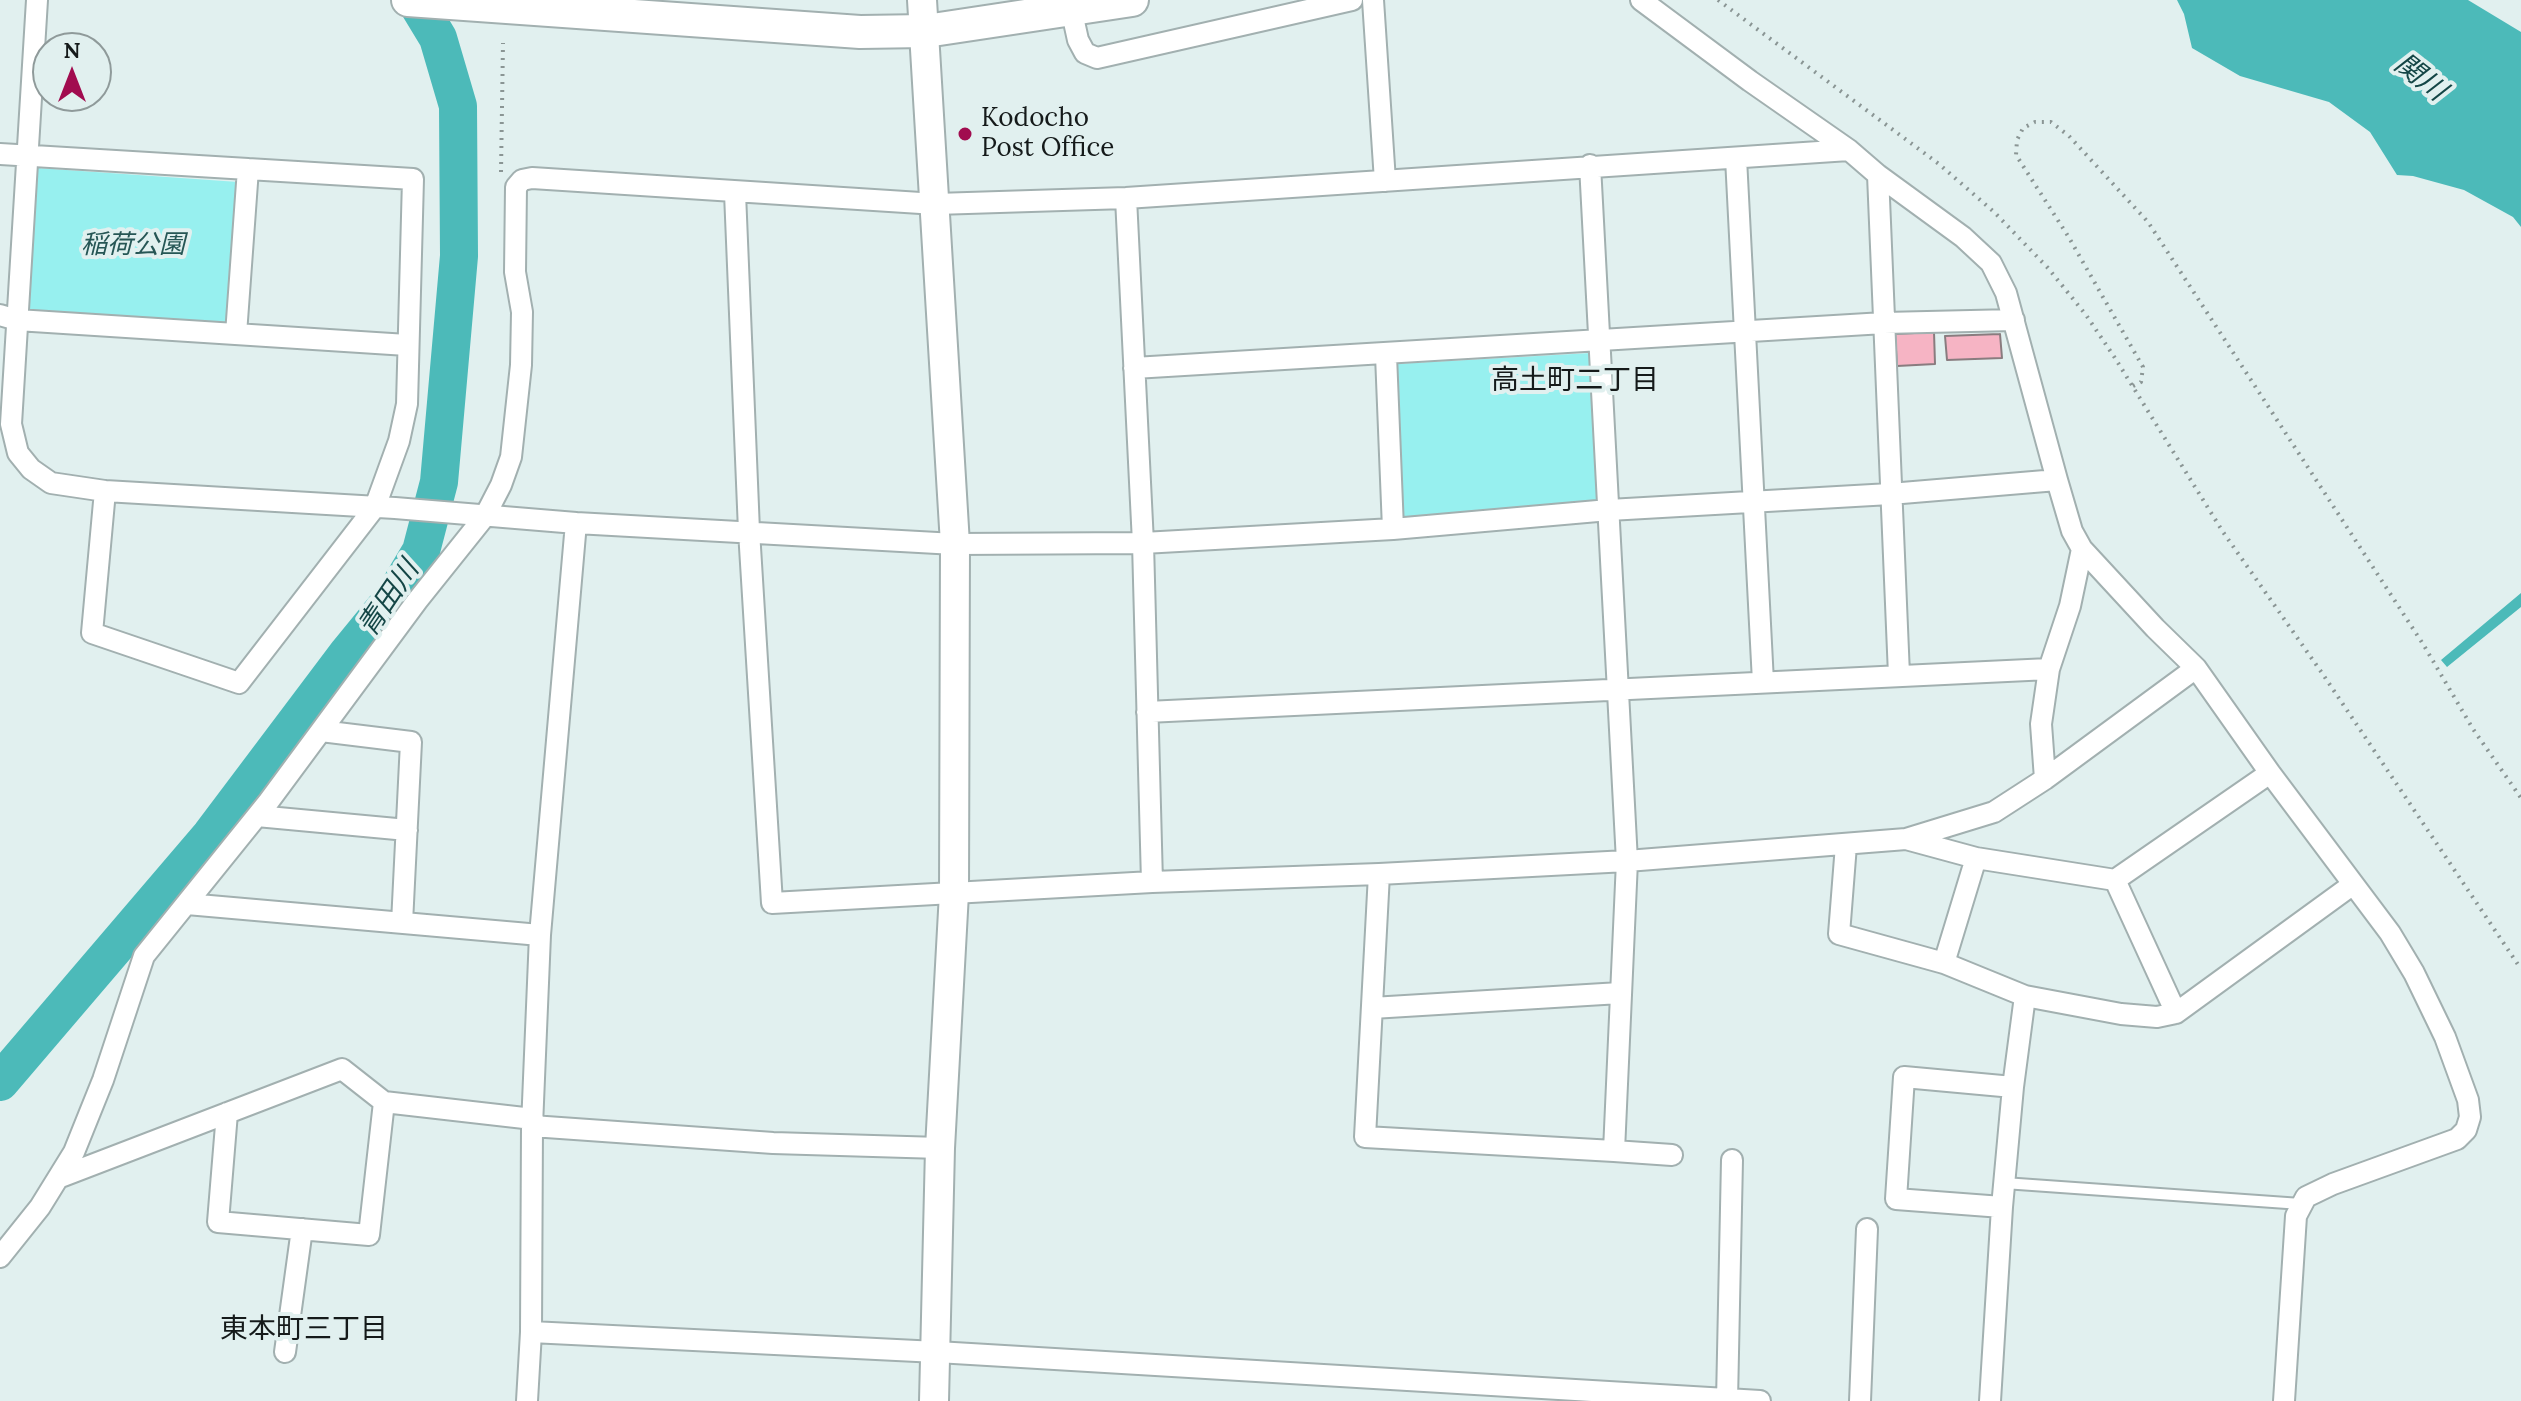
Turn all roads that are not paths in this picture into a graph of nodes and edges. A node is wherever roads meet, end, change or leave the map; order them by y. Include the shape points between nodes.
1 (37, 0) edge
2 (408, 0) edge
3 (1132, 0) edge
4 (1352, 0) edge
5 (1373, 0) edge
6 (1641, 0) edge
7 (501, 3) edge
8 (1071, 8) junction
9 (924, 15) edge
10 (1849, 150) junction
11 (0, 154) edge
12 (29, 156) junction
13 (1736, 158) junction
14 (1590, 165) junction
15 (248, 169) junction
16 (1878, 175) junction
17 (1385, 181) junction
18 (735, 193) junction
19 (1126, 198) junction
20 (936, 204) junction
21 (8, 317) edge
22 (2014, 320) junction
23 (1884, 323) junction
24 (1744, 331) junction
25 (236, 334) junction
26 (1601, 341) junction
27 (407, 345) junction
28 (1386, 355) junction
29 (1134, 368) junction
30 (2057, 480) junction
31 (105, 491) junction
32 (1890, 494) junction
33 (1754, 502) junction
34 (385, 508) junction
35 (1609, 510) junction
36 (477, 515) junction
37 (576, 523) junction
38 (1393, 529) junction
39 (749, 531) junction
40 (1143, 543) junction
41 (955, 544) junction
42 (2082, 549) junction
43 (2196, 668) junction
44 (2049, 669) junction
45 (1899, 675) junction
46 (1763, 682) junction
47 (1620, 688) junction
48 (1147, 712) junction
49 (321, 731) junction
50 (2270, 773) junction
51 (2045, 779) junction
52 (257, 816) junction
53 (407, 830) junction
54 (1906, 839) junction
55 (1846, 845) junction
56 (1976, 858) junction
57 (1627, 861) junction
58 (1379, 874) junction
59 (2115, 880) junction
60 (1152, 882) junction
61 (2352, 885) junction
62 (954, 893) junction
63 (187, 904) junction
64 (402, 923) junction
65 (540, 935) junction
66 (1944, 963) junction
67 (1620, 993) junction
68 (2025, 996) junction
69 (1372, 1008) junction
70 (2176, 1013) junction
71 (2013, 1087) junction
72 (384, 1102) junction
73 (227, 1113) junction
74 (532, 1123) junction
75 (940, 1148) junction
76 (1614, 1151) junction
77 (1672, 1155) dead end
78 (1732, 1160) dead end
79 (58, 1178) junction
80 (2004, 1183) junction
81 (2302, 1204) junction
82 (2002, 1207) junction
83 (302, 1229) junction
84 (1867, 1229) dead end
85 (0, 1257) edge
86 (531, 1332) junction
87 (285, 1352) dead end
88 (937, 1352) junction
89 (1727, 1400) edge
90 (527, 1401) edge
91 (934, 1401) edge
92 (1760, 1401) edge
93 (1860, 1401) edge
94 (1990, 1401) edge
95 (2284, 1401) edge

1 - 12 street
2 - 7 main road
3 - 8 main road
4 - 8 street via 1097,58 1085,53 1078,40
5 - 17 street
6 - 10 street
7 - 9 main road via 831,30
8 - 9 main road
9 - 20 street
10 - 13 street
10 - 16 street
11 - 12 street
12 - 15 street
12 - 21 street
13 - 14 street
13 - 24 street
14 - 17 street
14 - 26 street
15 - 25 street
15 - 27 street via 413,179
16 - 22 street via 1991,263
16 - 23 street
17 - 19 street
18 - 20 street
18 - 36 street via 532,178 516,187 515,272 522,312 517,418 501,485
18 - 39 street
19 - 20 street
19 - 29 street
20 - 41 street
21 - 25 street
21 - 31 street via 11,424 18,453 51,483
22 - 23 street
22 - 30 street
23 - 24 street
23 - 32 street
24 - 26 street
24 - 33 street
25 - 27 street
26 - 28 street
26 - 35 street
27 - 34 street via 407,404
28 - 29 street
28 - 38 street
29 - 40 street
30 - 32 street
30 - 42 street
31 - 34 street
31 - 34 street via 92,633 239,683
32 - 33 street
32 - 45 street
33 - 35 street
33 - 46 street
34 - 36 street
35 - 38 street
35 - 47 street
36 - 37 street
36 - 49 street
37 - 39 street
37 - 65 street
38 - 40 street
39 - 41 street
39 - 62 street via 772,903
40 - 41 street
40 - 48 street
41 - 62 street
42 - 43 street
42 - 44 street
43 - 50 street
43 - 51 street
44 - 45 street
44 - 51 street via 2041,724
45 - 46 street
46 - 47 street
47 - 48 street
47 - 57 street
48 - 60 street
49 - 52 street
49 - 53 street via 411,742
50 - 59 street
50 - 61 street
51 - 54 street via 1994,812
52 - 53 street
52 - 63 street
53 - 64 street
54 - 55 street
54 - 56 street
55 - 57 street
55 - 66 street via 1839,934
56 - 59 street
56 - 66 street
57 - 58 street
57 - 67 street
58 - 60 street
58 - 69 street
59 - 70 street
60 - 62 street
61 - 70 street
61 - 81 street via 2414,973 2445,1037 2470,1117 2457,1139 2333,1184
62 - 75 street
63 - 64 street
63 - 79 street via 144,956 97,1094
64 - 65 street
65 - 74 street
66 - 68 street
67 - 69 street
67 - 76 street
68 - 70 street via 2121,1014
68 - 71 street
69 - 76 street via 1365,1137
71 - 80 street
71 - 82 street via 1904,1077 1896,1199
72 - 73 street via 342,1069
72 - 74 street
72 - 83 street via 369,1235
73 - 79 street
73 - 83 street via 218,1222
74 - 75 street via 773,1143
74 - 86 street
75 - 88 street
76 - 77 street
78 - 89 street
79 - 85 street
80 - 81 lane
80 - 82 street
81 - 95 street via 2296,1216
82 - 94 street
83 - 87 street
84 - 93 street
86 - 88 street
86 - 90 street
88 - 89 street
88 - 91 street
89 - 92 street

